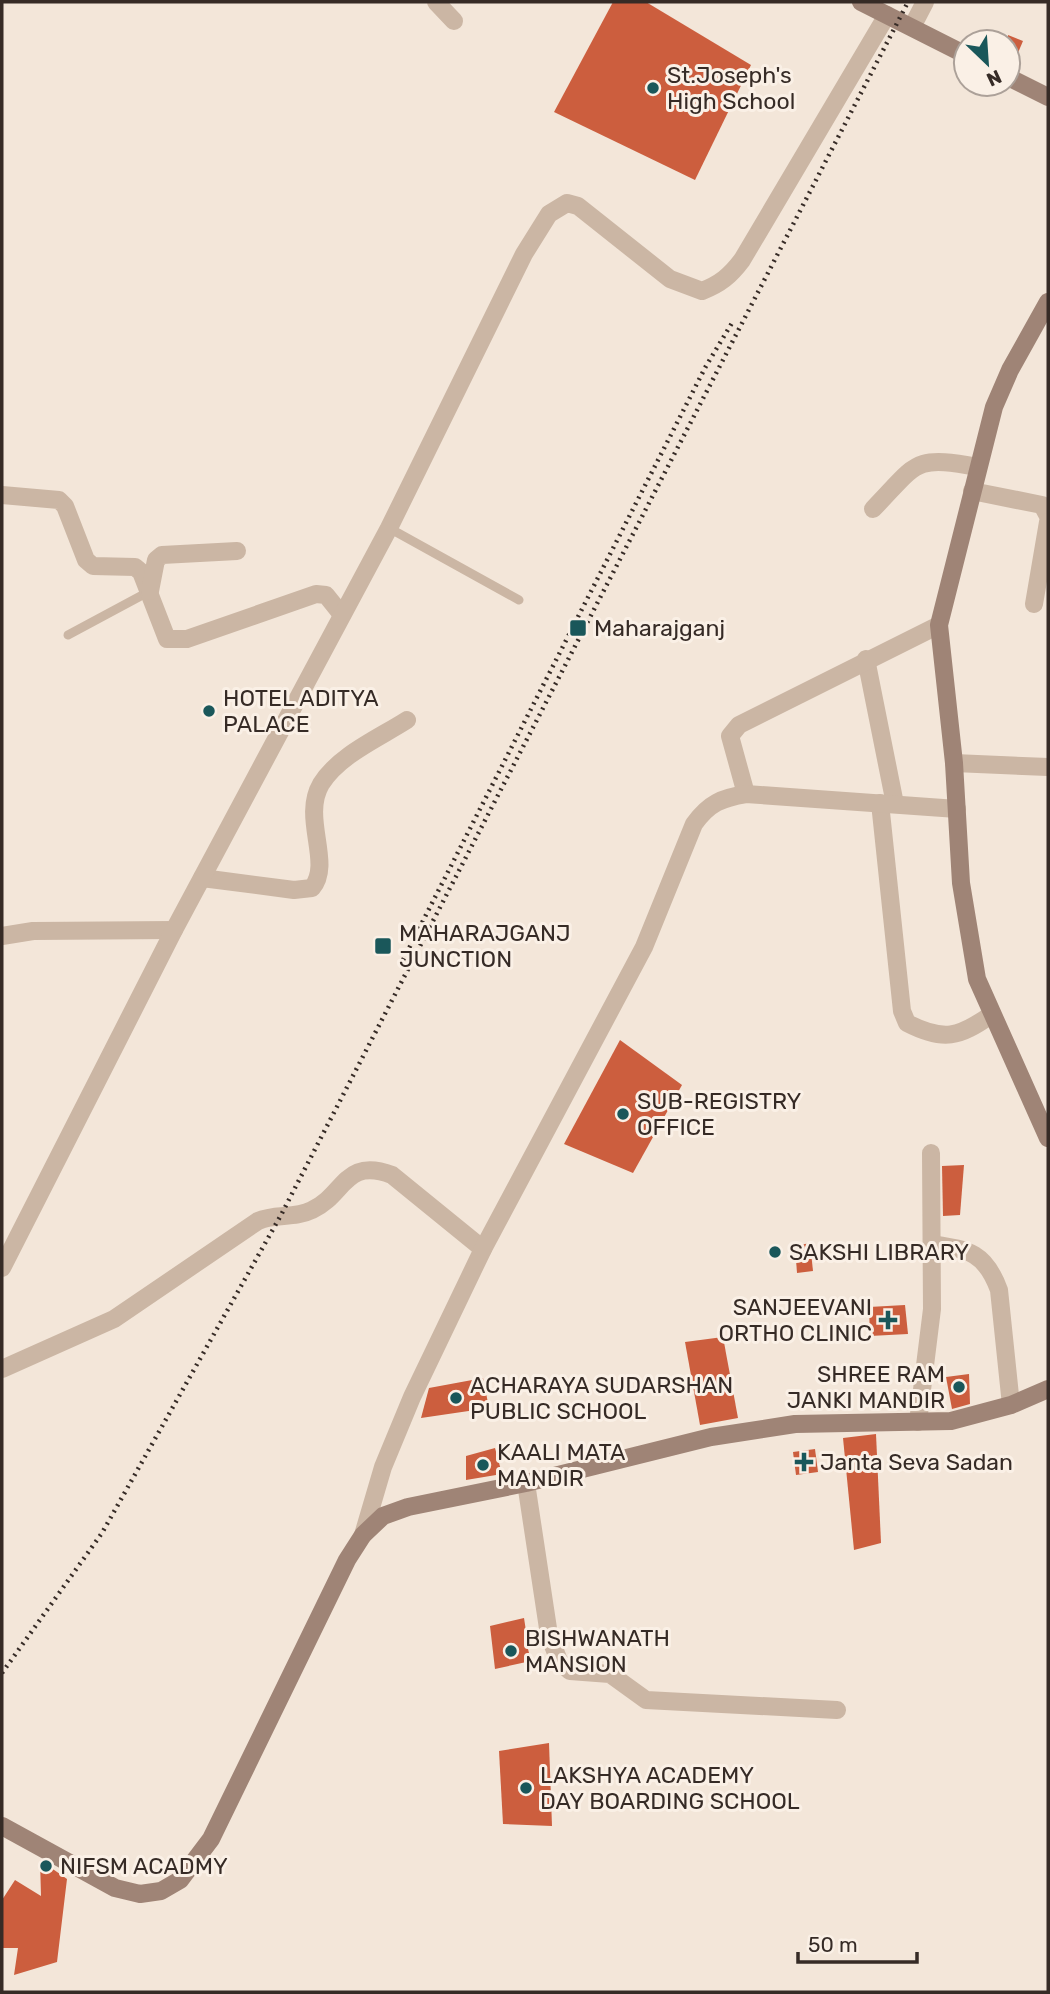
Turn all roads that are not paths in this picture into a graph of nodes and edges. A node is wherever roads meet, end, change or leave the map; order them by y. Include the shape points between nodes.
1 (436, 2) edge
2 (860, 2) edge
3 (925, 2) edge
4 (887, 15) junction
5 (454, 21) dead end
6 (912, 27) junction
7 (952, 48) edge
8 (1022, 84) edge
9 (1048, 97) edge
10 (1048, 302) edge
11 (978, 467) junction
12 (972, 491) junction
13 (2, 495) edge
14 (873, 509) dead end
15 (1048, 516) edge
16 (1048, 522) edge
17 (389, 528) junction
18 (237, 551) dead end
19 (150, 591) junction
20 (519, 600) dead end
21 (1034, 604) dead end
22 (342, 615) junction
23 (939, 625) junction
24 (68, 635) dead end
25 (866, 659) junction
26 (407, 720) dead end
27 (954, 763) junction
28 (1048, 767) edge
29 (746, 794) junction
30 (887, 803) junction
31 (957, 809) junction
32 (202, 878) junction
33 (174, 930) junction
34 (2, 936) edge
35 (991, 1015) junction
36 (1047, 1129) edge
37 (931, 1153) dead end
38 (932, 1244) junction
39 (484, 1249) junction
40 (2, 1268) edge
41 (2, 1369) edge
42 (1048, 1389) edge
43 (1011, 1405) junction
44 (918, 1422) junction
45 (526, 1483) junction
46 (362, 1535) junction
47 (837, 1710) dead end
48 (2, 1826) edge

1 - 5 street
2 - 4 street
3 - 6 street
4 - 6 street
4 - 17 street via 742,260 717,285 702,291 670,279 578,206 567,203 549,214 524,254
6 - 7 street
8 - 9 street
10 - 11 street via 1000,389
11 - 12 street
11 - 14 street via 939,460 922,462
12 - 15 street via 1042,505
12 - 23 street
13 - 19 street via 59,500 86,560 102,569 135,568
16 - 21 street
17 - 20 lane
17 - 22 street
18 - 19 street via 163,555 156,559
19 - 22 street via 162,632 177,641 316,594 326,595
19 - 24 lane
22 - 32 street
23 - 25 street
23 - 27 street
25 - 29 street via 739,725 730,736
25 - 30 street
26 - 32 street via 345,759 322,784 312,808 320,873 312,888 294,890
27 - 28 street
27 - 31 street
29 - 30 street
29 - 39 street via 706,807 694,824 644,947
30 - 31 street
30 - 35 street via 902,1011 907,1023 954,1036
31 - 35 street via 964,909 977,979
32 - 33 street
33 - 34 street
33 - 40 street
35 - 36 street
37 - 38 street
38 - 43 street via 964,1249 982,1258 992,1272 999,1290
38 - 44 street via 930,1344
39 - 41 street via 392,1175 375,1168 341,1183 312,1210 258,1221 114,1319
39 - 46 street via 396,1433
42 - 43 street
43 - 44 street via 951,1421
44 - 45 street via 795,1424 748,1431
45 - 46 street via 408,1507 383,1516
45 - 47 street via 552,1649 570,1671 610,1674 646,1700
46 - 48 street via 211,1839 180,1880 161,1891 140,1894 115,1888

